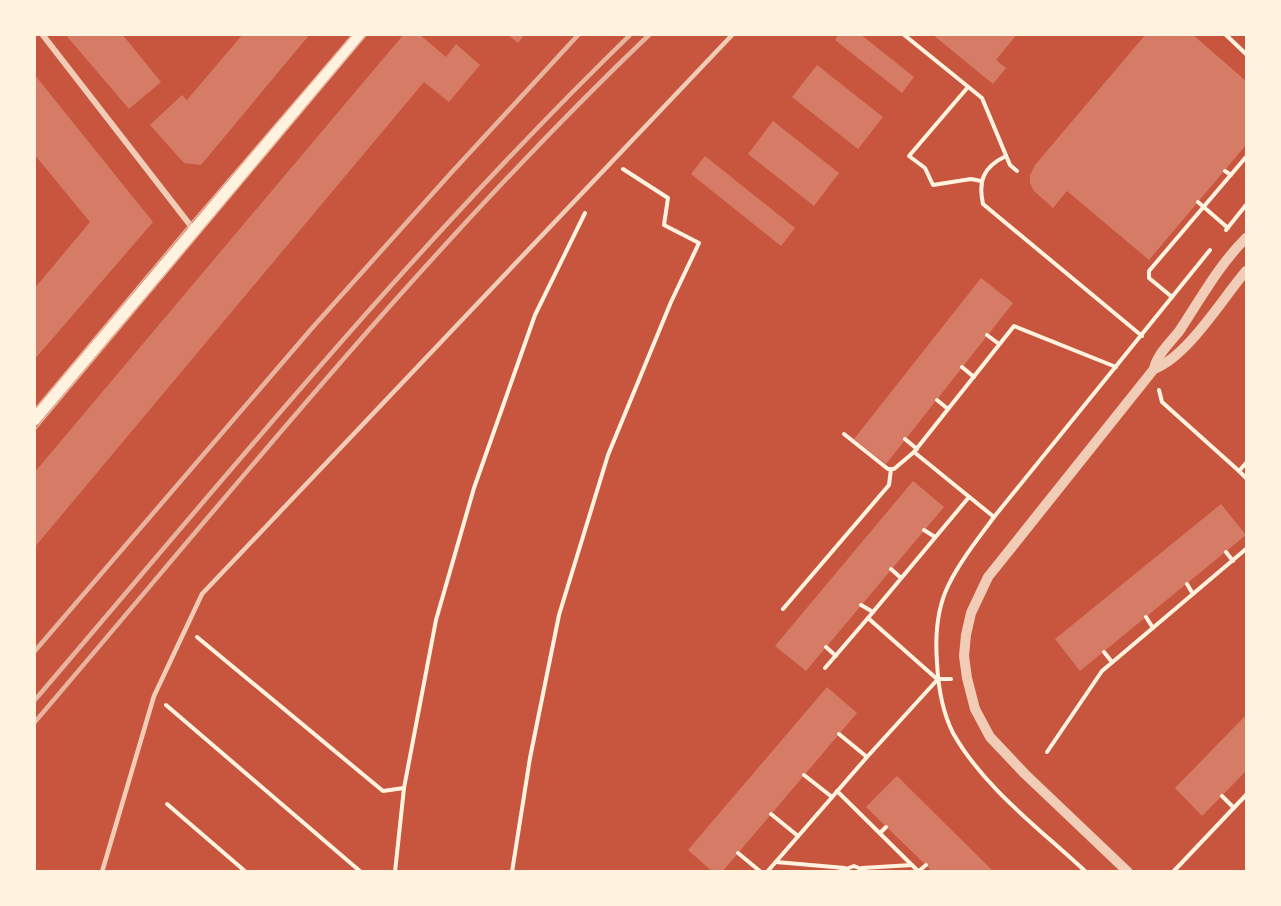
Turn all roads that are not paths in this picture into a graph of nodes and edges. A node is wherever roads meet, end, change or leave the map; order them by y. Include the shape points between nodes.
1 (42, 34) edge
2 (360, 34) edge
3 (733, 34) edge
4 (194, 230) junction
5 (1246, 238) edge
6 (1246, 271) edge
7 (1174, 337) junction
8 (1184, 346) junction
9 (1154, 369) junction
10 (34, 420) edge
11 (102, 872) edge
12 (1128, 872) edge

1 - 4 street
2 - 4 main road
3 - 11 lane via 202,594 154,696
4 - 10 main road
5 - 7 street via 1213,278
6 - 8 street
7 - 8 lane
7 - 9 street
8 - 9 street
9 - 12 street via 987,577 975,602 964,656 975,709 997,746

